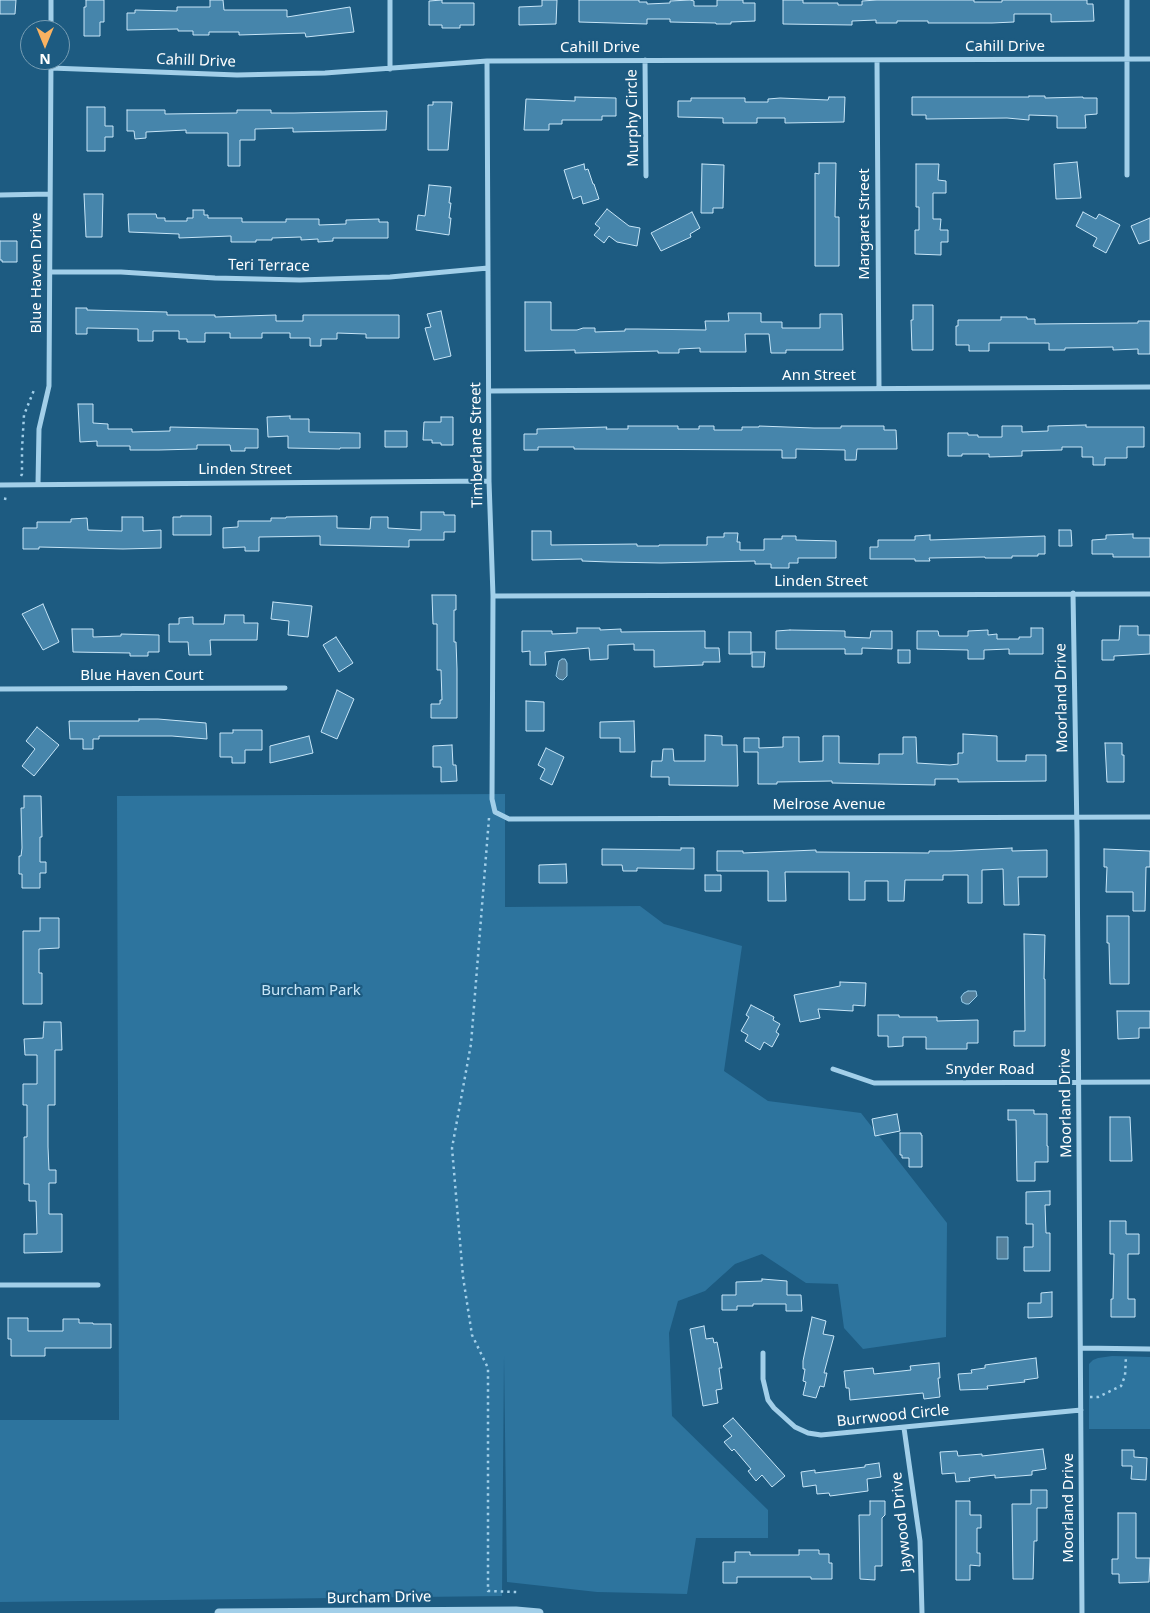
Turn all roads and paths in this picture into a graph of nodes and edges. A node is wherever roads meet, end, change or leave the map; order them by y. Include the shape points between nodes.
1 (51, 0) edge
2 (390, 0) edge
3 (1127, 0) edge
4 (51, 20) edge
5 (645, 60) junction
6 (877, 60) junction
7 (1128, 60) junction
8 (1150, 60) edge
9 (487, 61) junction
10 (70, 69) edge
11 (51, 70) edge
12 (390, 70) junction
13 (1128, 175) dead end
14 (646, 176) dead end
15 (50, 194) junction
16 (0, 195) edge
17 (488, 268) junction
18 (50, 272) junction
19 (1150, 387) edge
20 (879, 388) junction
21 (34, 390) dead end
22 (489, 391) junction
23 (489, 481) junction
24 (0, 484) edge
25 (14, 484) junction
26 (38, 484) junction
27 (5, 500) dead end
28 (1073, 593) junction
29 (1150, 594) edge
30 (493, 596) junction
31 (285, 688) dead end
32 (0, 689) edge
33 (495, 812) junction
34 (1076, 817) junction
35 (1150, 817) edge
36 (833, 1069) dead end
37 (1078, 1082) junction
38 (1150, 1082) edge
39 (0, 1285) edge
40 (98, 1285) dead end
41 (1081, 1348) junction
42 (1126, 1349) junction
43 (1150, 1349) edge
44 (763, 1353) dead end
45 (1081, 1396) junction
46 (1081, 1410) junction
47 (904, 1428) junction
48 (517, 1592) dead end
49 (219, 1613) edge
50 (532, 1613) edge
51 (539, 1613) edge
52 (922, 1613) edge
53 (1082, 1613) edge

1 - 4 street
2 - 12 street
3 - 7 street
5 - 6 street, Cahill Drive
5 - 9 street, Cahill Drive
5 - 14 street, Murphy Circle
6 - 7 street, Cahill Drive
6 - 20 street, Margaret Street
7 - 8 street, Cahill Drive
7 - 13 street
9 - 12 street, Cahill Drive
9 - 17 street, Timberlane Street
10 - 12 street, Cahill Drive via 237,75
11 - 15 street, Blue Haven Drive
15 - 16 street
15 - 18 street, Blue Haven Drive
17 - 18 street, Teri Terrace via 390,277 300,280
17 - 22 street, Timberlane Street
18 - 26 street, Blue Haven Drive via 49,386 39,429
19 - 20 street, Ann Street
20 - 22 street, Ann Street
21 - 25 path via 24,415 22,474
22 - 23 street, Timberlane Street
23 - 26 street, Linden Street
23 - 30 street, Timberlane Street
24 - 25 street, Linden Street
25 - 26 street, Linden Street
25 - 27 path
28 - 29 street, Linden Street
28 - 30 street, Linden Street
28 - 34 street, Moorland Drive
30 - 33 street, Timberlane Street via 492,799
31 - 32 street, Blue Haven Court
33 - 34 street, Melrose Avenue via 509,819
33 - 48 path via 490,816 472,1044 452,1148 463,1277 472,1335 488,1368 488,1591
34 - 35 street, Melrose Avenue
34 - 37 street, Moorland Drive
36 - 37 street, Snyder Road via 874,1083
37 - 38 street, Snyder Road
37 - 41 street, Moorland Drive
39 - 40 street
41 - 42 street
41 - 45 street, Moorland Drive
42 - 43 street
42 - 45 path via 1125,1376 1121,1386 1098,1397
44 - 47 street, Burrwood Circle via 763,1379 768,1400 795,1427 821,1435
45 - 46 street, Moorland Drive
46 - 47 street, Burrwood Circle
46 - 53 street, Moorland Drive
47 - 52 street, Jaywood Drive via 920,1540
49 - 50 street, Burcham Drive
50 - 51 street, Burcham Drive

